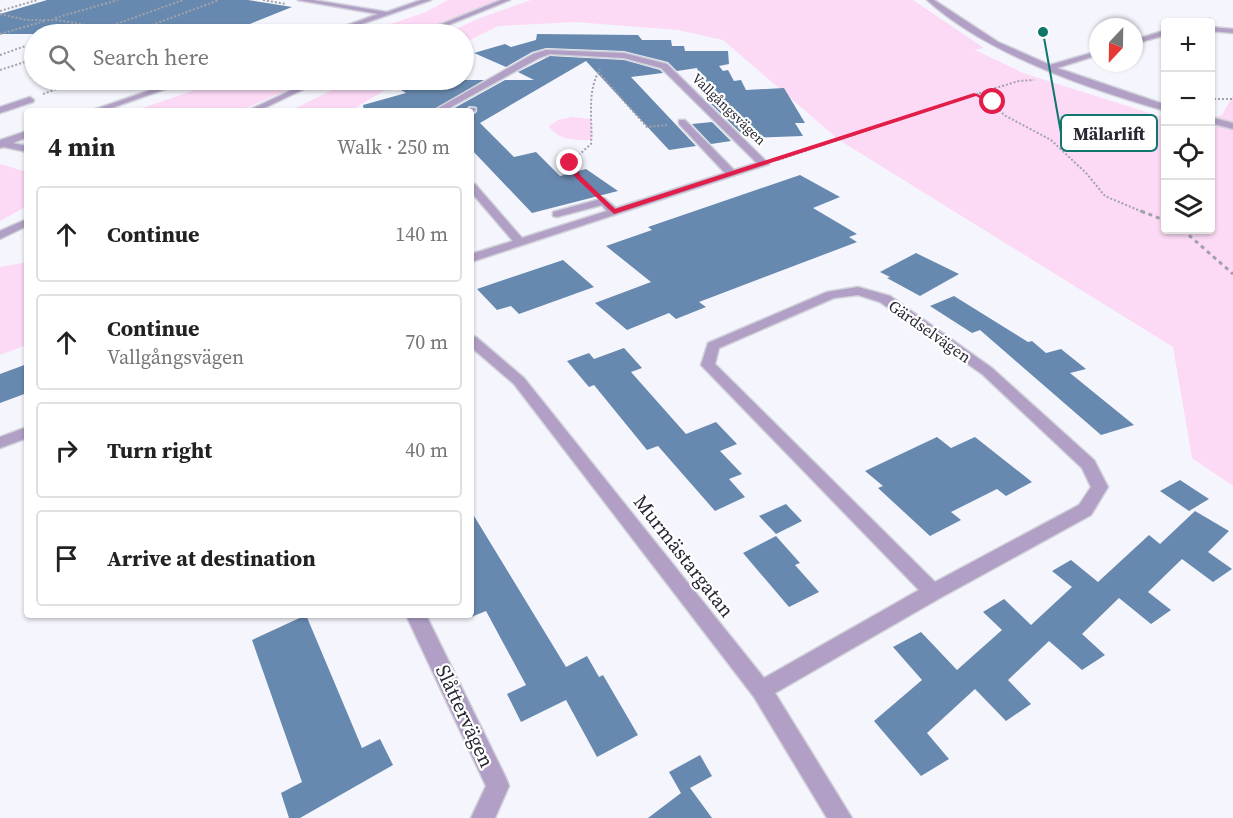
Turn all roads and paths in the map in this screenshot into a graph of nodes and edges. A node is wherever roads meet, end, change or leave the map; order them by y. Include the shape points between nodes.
1 (37, 0) edge
2 (118, 0) edge
3 (183, 0) edge
4 (219, 0) edge
5 (263, 0) edge
6 (369, 0) edge
7 (428, 0) edge
8 (507, 0) edge
9 (930, 0) edge
10 (298, 2) edge
11 (351, 8) junction
12 (0, 13) edge
13 (391, 14) junction
14 (52, 19) junction
15 (35, 24) edge
16 (77, 24) edge
17 (114, 24) edge
18 (155, 24) edge
19 (359, 24) edge
20 (446, 24) edge
21 (24, 27) edge
22 (1215, 29) edge
23 (1233, 31) edge
24 (0, 34) edge
25 (1161, 34) edge
26 (1143, 39) edge
27 (24, 47) edge
28 (0, 55) edge
29 (611, 55) junction
30 (1089, 56) edge
31 (24, 62) edge
32 (1050, 68) junction
33 (0, 70) edge
34 (598, 72) junction
35 (1068, 76) junction
36 (56, 90) edge
37 (157, 90) edge
38 (297, 90) edge
39 (976, 94) junction
40 (1215, 99) edge
41 (1233, 99) edge
42 (30, 100) joint
43 (1161, 106) edge
44 (103, 108) edge
45 (257, 108) edge
46 (443, 108) edge
47 (0, 110) edge
48 (1215, 121) edge
49 (682, 122) joint
50 (1233, 126) edge
51 (24, 135) edge
52 (1, 144) edge
53 (24, 148) edge
54 (764, 164) junction
55 (732, 174) junction
56 (474, 189) edge
57 (604, 201) junction
58 (614, 212) junction
59 (556, 214) dead end
60 (1161, 219) edge
61 (24, 224) edge
62 (1188, 234) edge
63 (0, 236) edge
64 (520, 242) junction
65 (474, 257) edge
66 (1233, 274) edge
67 (474, 343) edge
68 (24, 433) edge
69 (0, 443) edge
70 (933, 592) junction
71 (417, 618) edge
72 (761, 690) junction
73 (483, 818) edge
74 (840, 818) edge

1 - 12 path
2 - 14 path
3 - 17 path
4 - 18 path
5 - 10 path
6 - 11 street
7 - 13 street
8 - 20 street
9 - 32 street via 995,44
10 - 11 street
11 - 13 street
12 - 14 path via 26,20
13 - 19 street
14 - 15 path
14 - 16 path
21 - 24 path
22 - 23 street
25 - 26 street
27 - 28 path
29 - 34 path
29 - 46 street, Vallgångsvägen via 542,54
29 - 54 street, Vallgångsvägen via 652,60 664,66
30 - 32 street
31 - 33 path
32 - 35 street
34 - 49 path via 647,128
34 - 57 path via 590,89 591,144 570,163 578,177
35 - 39 path via 1019,81
35 - 43 street
36 - 42 path
37 - 44 street
38 - 45 street
39 - 54 path
39 - 60 path via 993,102 1011,120 1050,140 1090,177 1095,189 1129,208
40 - 41 path
42 - 47 street
48 - 50 street
49 - 55 street
51 - 52 street
52 - 53 street
54 - 55 street, Vallgångsvägen
55 - 58 street, Vallgångsvägen
56 - 64 street
57 - 58 street
57 - 59 street
58 - 64 street, Vallgångsvägen
61 - 63 street
62 - 66 path
64 - 65 street, Vallgångsvägen
67 - 72 street, Murmästargatan via 519,381
68 - 69 street
70 - 70 street, Gärdselvägen via 1085,510 1100,487 1088,464 987,371 885,299 858,291 831,295 713,346 708,365
70 - 72 street, Gärdselvägen
71 - 73 street, Slåttervägen via 498,786
72 - 74 street, Murmästargatan

